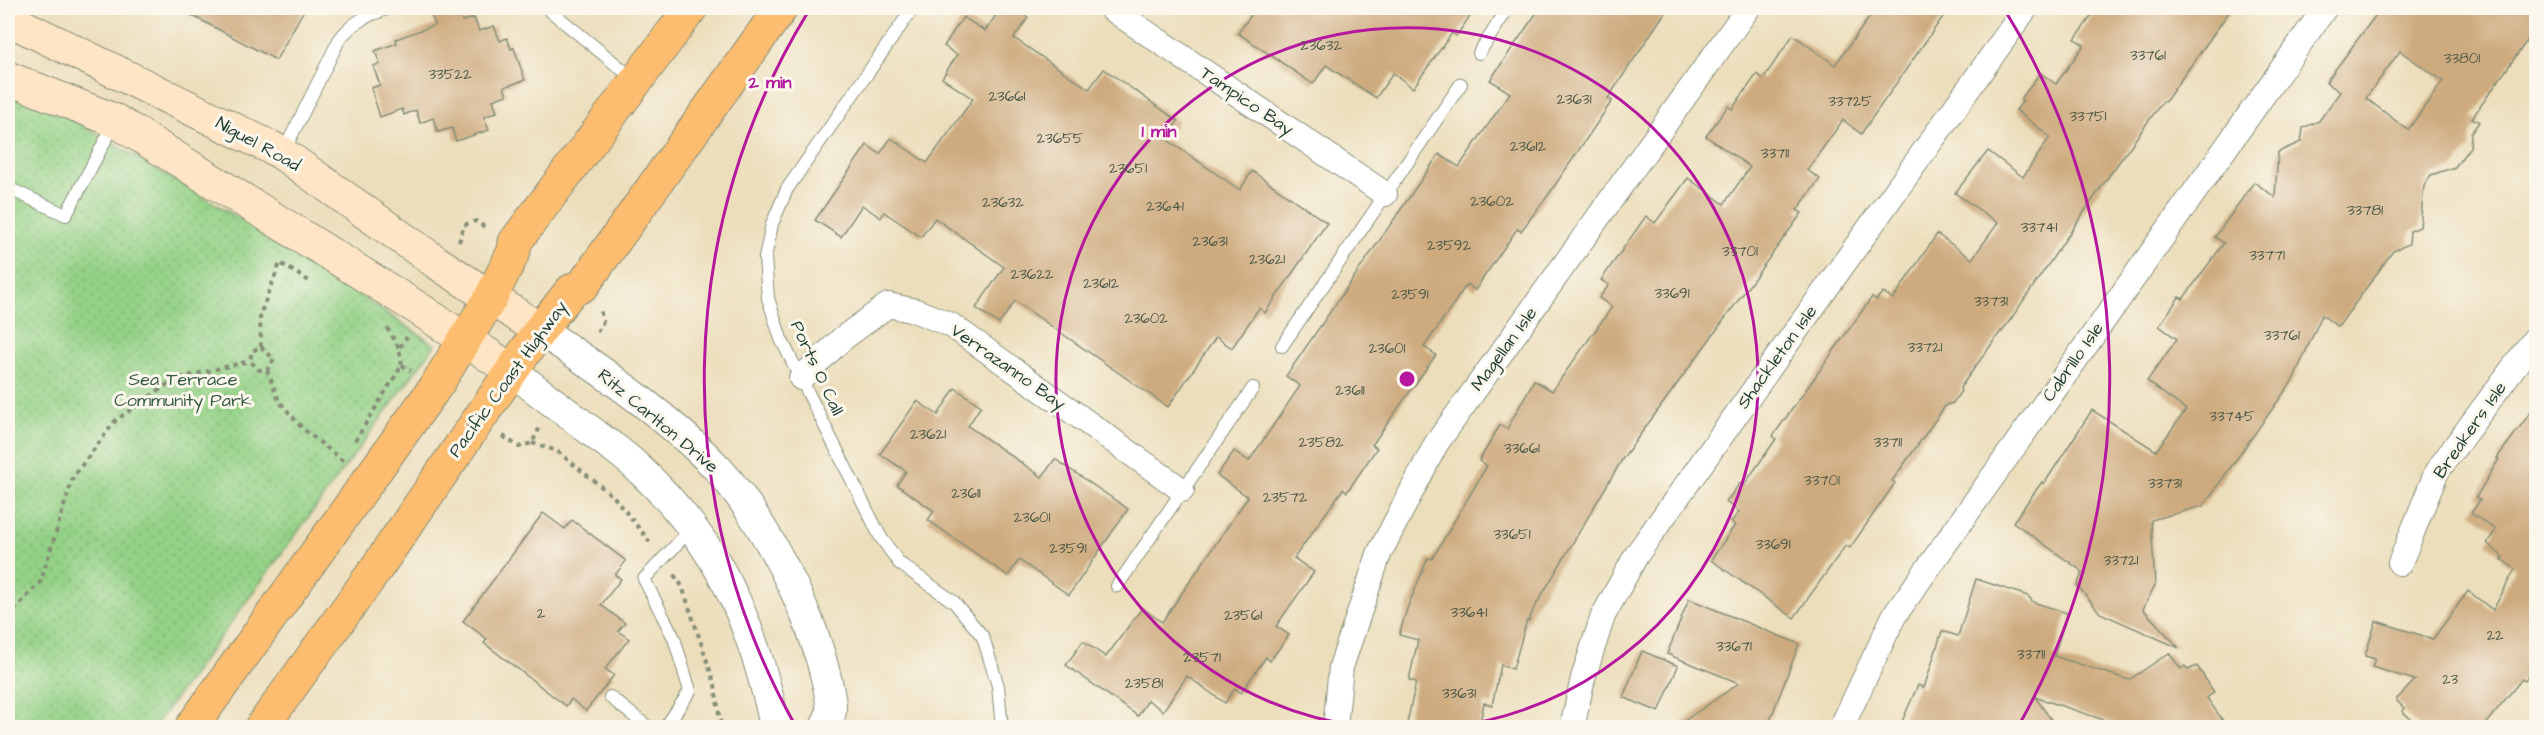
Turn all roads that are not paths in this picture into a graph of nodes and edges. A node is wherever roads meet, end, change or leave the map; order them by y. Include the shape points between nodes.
1 (390, 8) edge
2 (547, 8) edge
3 (691, 8) edge
4 (781, 8) edge
5 (913, 8) edge
6 (1110, 8) edge
7 (1509, 8) edge
8 (1748, 8) edge
9 (2026, 8) edge
10 (2325, 8) edge
11 (8, 19) edge
12 (1479, 52) dead end
13 (8, 78) edge
14 (636, 81) junction
15 (1461, 84) dead end
16 (116, 121) junction
17 (283, 154) junction
18 (8, 188) edge
19 (1385, 194) junction
20 (490, 298) junction
21 (540, 330) junction
22 (2536, 337) edge
23 (465, 340) junction
24 (1282, 346) dead end
25 (511, 370) junction
26 (801, 378) junction
27 (1253, 388) dead end
28 (1182, 490) junction
29 (694, 526) junction
30 (2400, 563) dead end
31 (1117, 586) dead end
32 (610, 697) dead end
33 (191, 728) edge
34 (261, 728) edge
35 (649, 728) edge
36 (665, 728) edge
37 (778, 728) edge
38 (825, 728) edge
39 (1002, 728) edge
40 (1335, 728) edge
41 (1572, 728) edge
42 (1841, 728) edge

1 - 17 lane via 349,26
2 - 14 lane
3 - 14 highway
4 - 21 highway, Pacific Coast Highway via 583,285 571,291
5 - 26 lane, Ports O Call via 787,189 772,224 765,258 768,298 781,339
6 - 19 street, Tampico Bay
7 - 12 lane
8 - 40 street, Magellan Isle via 1436,444 1379,554 1341,667
9 - 41 street, Shackleton Isle via 1637,554 1603,616
10 - 42 street, Cabrillo Isle via 1894,616
11 - 17 main road, Niguel Road
13 - 16 main road
14 - 20 highway via 515,242
15 - 19 lane
16 - 18 lane via 66,215
16 - 23 main road
17 - 20 main road, Niguel Road
19 - 24 lane
20 - 21 main road, Niguel Road
20 - 23 highway
21 - 25 highway, Pacific Coast Highway
21 - 38 street, Ritz Carlton Drive via 653,411 718,470 745,504 797,591 819,649 831,711
22 - 30 street, Breakers Isle via 2437,471
23 - 25 main road
23 - 33 highway
25 - 29 street via 638,467
25 - 34 highway, Pacific Coast Highway
26 - 28 street, Verrazanno Bay via 842,339 888,305 916,311 951,326
26 - 39 lane, Ports O Call via 880,536 898,563 954,602 983,638 998,686
27 - 28 lane
28 - 31 lane
29 - 36 lane via 644,579 674,638 690,691
29 - 37 street via 742,614
32 - 35 lane

